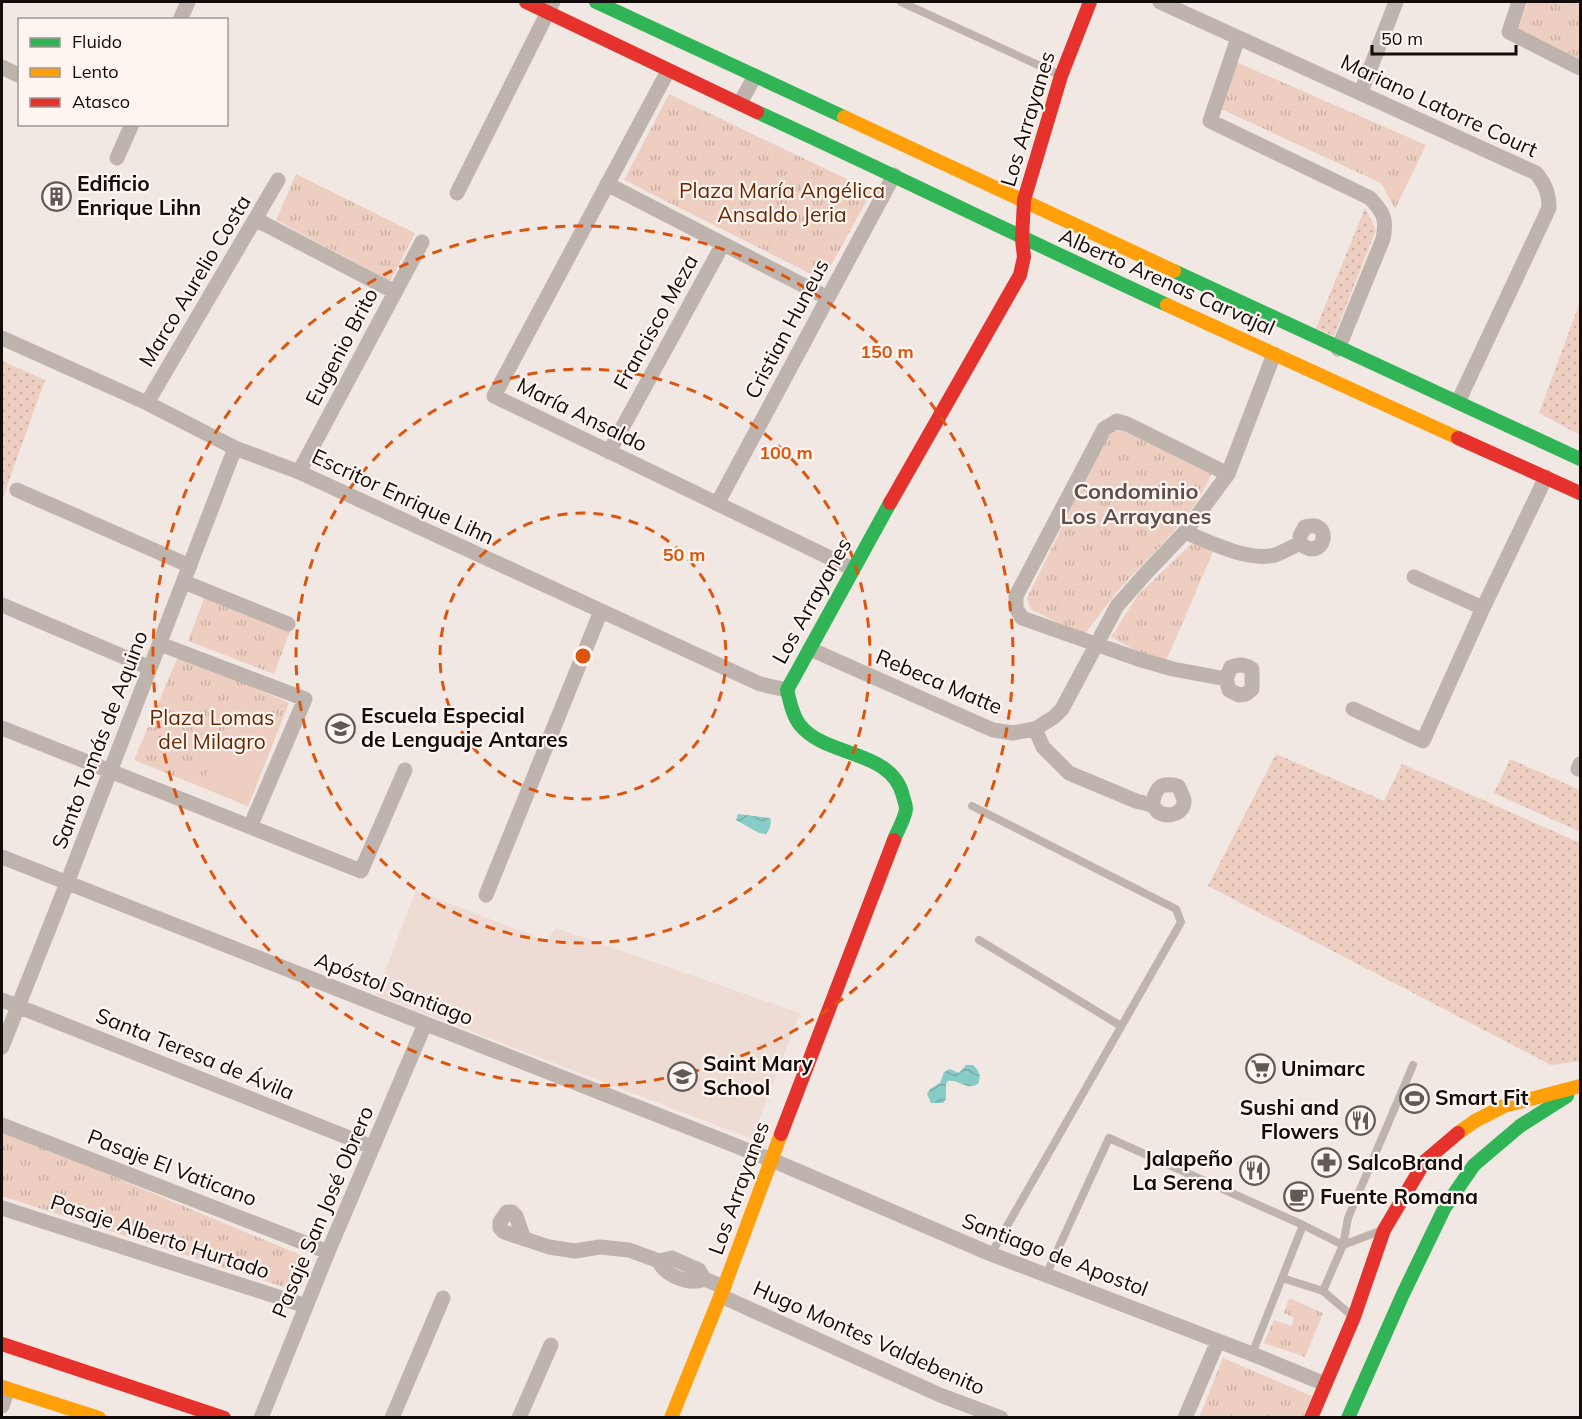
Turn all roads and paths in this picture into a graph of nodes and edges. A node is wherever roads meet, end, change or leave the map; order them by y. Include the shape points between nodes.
1 (188, 2) edge
2 (526, 2) edge
3 (596, 2) edge
4 (901, 2) edge
5 (1090, 2) edge
6 (1160, 2) edge
7 (1396, 2) edge
8 (1519, 2) edge
9 (550, 7) edge
10 (181, 18) edge
11 (1238, 38) junction
12 (2, 67) edge
13 (1581, 68) edge
14 (668, 71) junction
15 (18, 75) dead end
16 (755, 76) junction
17 (1061, 76) junction
18 (1361, 92) junction
19 (740, 103) junction
20 (131, 126) edge
21 (117, 158) dead end
22 (894, 175) junction
23 (278, 180) dead end
24 (607, 184) junction
25 (457, 193) dead end
26 (1024, 200) junction
27 (255, 219) junction
28 (1022, 240) junction
29 (422, 242) dead end
30 (723, 244) junction
31 (395, 292) junction
32 (828, 298) junction
33 (2, 338) edge
34 (1338, 349) junction
35 (1274, 354) junction
36 (1458, 402) junction
37 (147, 403) junction
38 (235, 448) junction
39 (609, 452) junction
40 (1581, 459) edge
41 (299, 472) junction
42 (1228, 474) junction
43 (1546, 477) junction
44 (17, 490) dead end
45 (1581, 493) edge
46 (717, 504) junction
47 (1185, 532) junction
48 (1300, 543) dead end
49 (190, 566) junction
50 (853, 569) junction
51 (1414, 577) dead end
52 (184, 582) junction
53 (2, 605) edge
54 (1483, 608) junction
55 (601, 611) junction
56 (288, 624) dead end
57 (160, 644) junction
58 (1096, 644) junction
59 (810, 649) junction
60 (150, 668) junction
61 (1226, 679) dead end
62 (787, 690) junction
63 (1353, 710) dead end
64 (2, 728) edge
65 (1035, 729) junction
66 (111, 770) junction
67 (405, 770) dead end
68 (1152, 805) dead end
69 (972, 806) dead end
70 (250, 827) junction
71 (2, 857) edge
72 (67, 883) junction
73 (486, 895) dead end
74 (980, 940) dead end
75 (2, 999) edge
76 (18, 1006) junction
77 (425, 1024) junction
78 (1121, 1026) junction
79 (2, 1047) edge
80 (1413, 1065) dead end
81 (1581, 1087) edge
82 (2, 1125) edge
83 (372, 1148) junction
84 (772, 1160) junction
85 (2, 1208) edge
86 (1303, 1225) junction
87 (1384, 1230) junction
88 (524, 1239) dead end
89 (1343, 1245) junction
90 (328, 1252) junction
91 (991, 1254) junction
92 (1046, 1275) junction
93 (1282, 1278) junction
94 (723, 1291) junction
95 (1323, 1291) junction
96 (443, 1298) dead end
97 (306, 1306) junction
98 (1354, 1317) junction
99 (1218, 1341) junction
100 (2, 1344) edge
101 (551, 1345) dead end
102 (1252, 1354) junction
103 (1325, 1384) junction
104 (5, 1388) edge
105 (2, 1406) edge
106 (99, 1418) edge
107 (224, 1418) edge
108 (261, 1418) edge
109 (392, 1418) edge
110 (519, 1418) edge
111 (671, 1418) edge
112 (1000, 1418) edge
113 (1185, 1418) edge
114 (1311, 1418) edge
115 (1348, 1418) edge

1 - 10 street
2 - 9 street, Alberto Arenas Carvajal
3 - 16 street, Alberto Arenas Carvajal
4 - 17 lane
5 - 17 street, Los Arrayanes
6 - 11 street, Mariano Latorre Court
7 - 18 street
8 - 13 street via 1509,32
9 - 14 street, Alberto Arenas Carvajal
9 - 25 street
11 - 18 street, Mariano Latorre Court
11 - 34 street via 1210,121 1370,198 1386,224
12 - 15 street
14 - 19 street, Alberto Arenas Carvajal
14 - 24 street, María Ansaldo
16 - 19 street
16 - 26 street, Alberto Arenas Carvajal
17 - 26 street, Los Arrayanes
18 - 36 street, Mariano Latorre Court via 1536,172 1549,195 1549,208
19 - 22 street, Alberto Arenas Carvajal
20 - 21 street
22 - 28 street, Alberto Arenas Carvajal
22 - 32 street, Cristian Huneus
23 - 27 street, Marco Aurelio Costa
24 - 30 street
24 - 39 street, María Ansaldo via 494,396
26 - 28 street, Los Arrayanes
26 - 34 street, Alberto Arenas Carvajal
27 - 31 street
27 - 37 street, Marco Aurelio Costa
28 - 35 street, Alberto Arenas Carvajal
28 - 50 street, Los Arrayanes via 1020,276
29 - 31 street, Eugenio Brito
30 - 32 street
30 - 39 street, Francisco Meza
31 - 41 street, Eugenio Brito
32 - 46 street, Cristian Huneus
33 - 37 street, Escritor Enrique Lihn
34 - 36 street, Alberto Arenas Carvajal
35 - 42 street
35 - 43 street, Alberto Arenas Carvajal
36 - 40 street, Alberto Arenas Carvajal
37 - 38 street, Escritor Enrique Lihn
38 - 41 street, Escritor Enrique Lihn
38 - 49 street, Santo Tomás de Aquino
39 - 46 street, María Ansaldo
41 - 55 street, Escritor Enrique Lihn
42 - 47 street
42 - 58 street via 1127,424 1118,421 1104,429 1016,596 1016,608 1022,618
43 - 45 street, Alberto Arenas Carvajal
43 - 54 street
44 - 49 street
46 - 50 street, María Ansaldo
47 - 48 street via 1253,555 1273,555
47 - 58 street via 1117,606
49 - 52 street, Santo Tomás de Aquino
50 - 59 street, Los Arrayanes
51 - 54 street
52 - 56 street
52 - 57 street, Santo Tomás de Aquino
53 - 60 street
54 - 63 street via 1422,741
55 - 62 street, Escritor Enrique Lihn via 760,684
55 - 73 street
57 - 60 street, Santo Tomás de Aquino
57 - 70 street via 305,699
58 - 61 street via 1173,669
58 - 65 street via 1062,709
59 - 62 street, Los Arrayanes
59 - 65 street, Rebeca Matte via 993,730 1013,733
60 - 66 street, Santo Tomás de Aquino
62 - 84 street, Los Arrayanes via 801,726 814,738 883,767 905,796 906,809
64 - 66 street
65 - 68 street via 1043,747 1069,773
66 - 70 street
66 - 72 street, Santo Tomás de Aquino
67 - 70 street via 361,871
69 - 78 lane via 1176,909 1181,922
71 - 72 street, Apóstol Santiago
72 - 76 street, Santo Tomás de Aquino
72 - 77 street, Apóstol Santiago
74 - 78 lane
75 - 76 street, Santa Teresa de Ávila
76 - 79 street, Santo Tomás de Aquino
76 - 83 street, Santa Teresa de Ávila
77 - 83 street, Pasaje San José Obrero
77 - 84 street, Apóstol Santiago
78 - 91 lane
80 - 89 lane via 1348,1218
81 - 87 street via 1504,1106 1450,1139 1425,1161
81 - 115 street via 1520,1126 1474,1165 1445,1207
82 - 90 street, Pasaje El Vaticano
83 - 90 street, Pasaje San José Obrero
84 - 91 street, Santiago de Apostol
84 - 94 street, Los Arrayanes
85 - 97 street, Pasaje Alberto Hurtado
86 - 89 lane
86 - 92 lane via 1109,1138
86 - 93 lane
87 - 89 lane
87 - 98 street
88 - 94 street, Hugo Montes Valdebenito via 575,1251 600,1247 629,1250 659,1261 672,1258 699,1270 704,1279
89 - 95 lane
90 - 97 street, Pasaje San José Obrero
91 - 92 street, Santiago de Apostol
92 - 99 street, Santiago de Apostol
93 - 95 lane
93 - 102 lane
94 - 111 street, Los Arrayanes
94 - 112 street, Hugo Montes Valdebenito via 940,1395
95 - 98 lane
96 - 109 street
97 - 108 street, Pasaje San José Obrero
98 - 103 street
99 - 102 street, Santiago de Apostol
99 - 113 street
100 - 107 street
101 - 110 street
102 - 103 street, Santiago de Apostol
103 - 114 street
104 - 105 street
104 - 106 street

